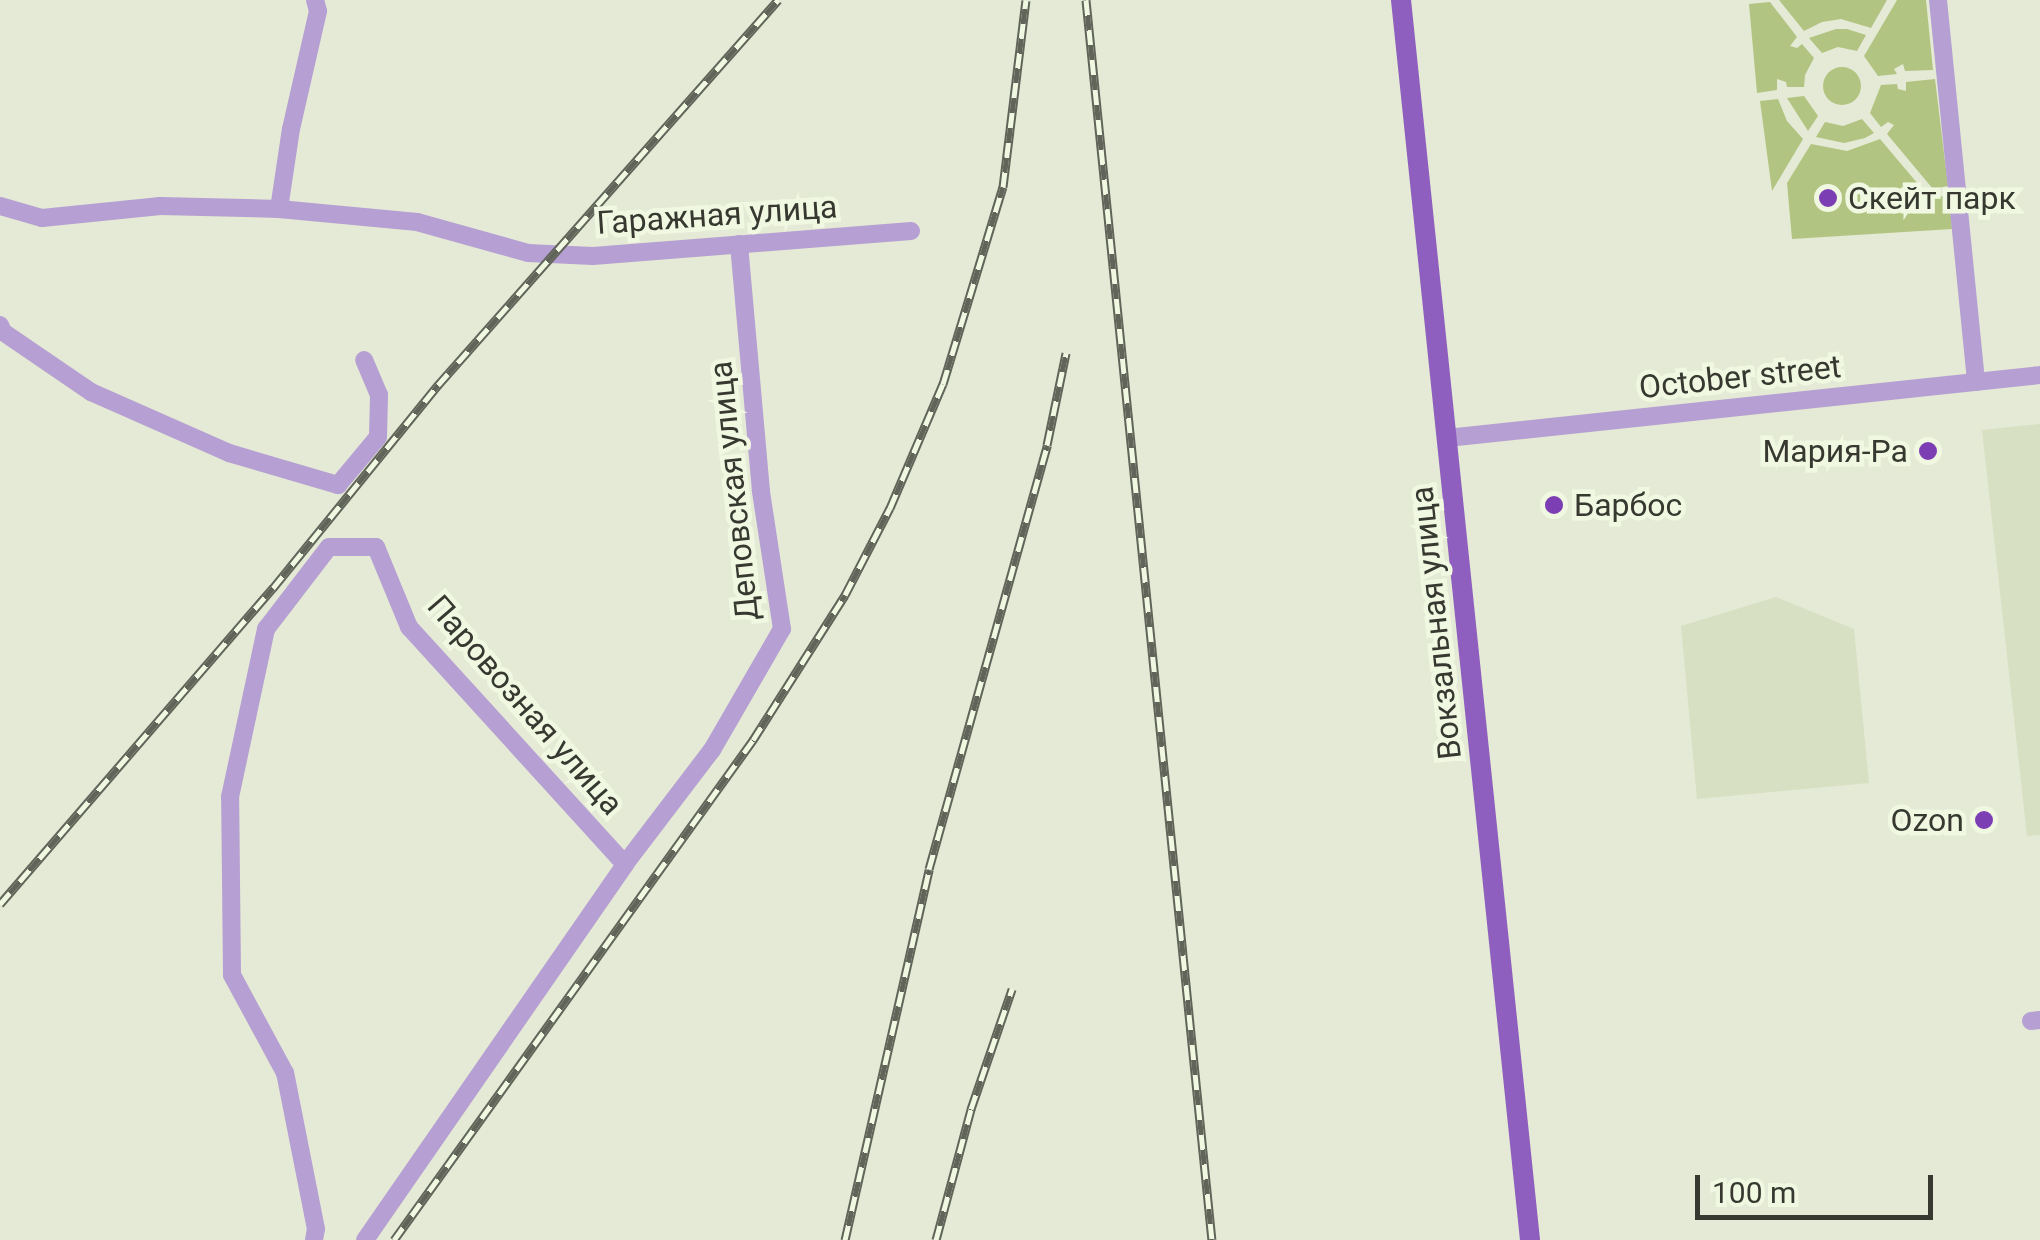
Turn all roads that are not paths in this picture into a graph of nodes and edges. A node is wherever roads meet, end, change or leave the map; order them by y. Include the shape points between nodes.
1 (315, 0) edge
2 (1401, 0) edge
3 (1938, 0) edge
4 (0, 206) edge
5 (279, 209) junction
6 (911, 231) dead end
7 (739, 244) junction
8 (0, 325) edge
9 (364, 360) dead end
10 (2040, 376) edge
11 (1976, 382) junction
12 (1446, 438) junction
13 (625, 864) junction
14 (314, 1240) edge
15 (365, 1240) edge
16 (1530, 1240) edge

1 - 5 street
2 - 12 main road, Вокзальная улица
3 - 11 street
4 - 5 street via 42,218 160,206
5 - 7 street, Гаражная улица via 417,222 528,254 593,256
6 - 7 street, Гаражная улица
7 - 13 street, Деповская улица via 761,492 782,629 712,750
8 - 9 street via 91,392 229,454 338,485 378,437 380,395
10 - 11 street, October street
11 - 12 street, October street
12 - 16 main road, Вокзальная улица
13 - 14 street, Паровозная улица via 409,627 376,547 329,546 266,629 230,797 232,974 285,1073
13 - 15 street, Паровозная улица

